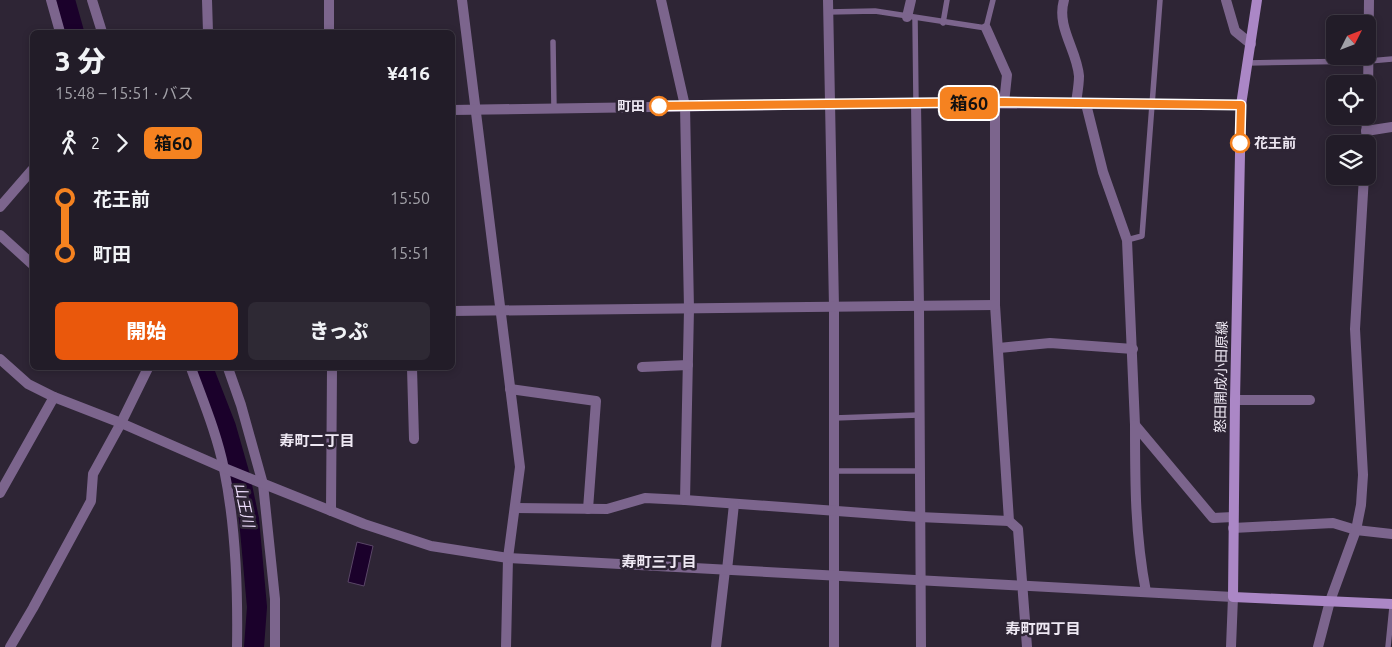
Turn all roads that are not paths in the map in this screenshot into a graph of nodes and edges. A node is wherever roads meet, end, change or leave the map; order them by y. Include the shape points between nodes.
1 (51, 0) edge
2 (92, 0) edge
3 (207, 0) edge
4 (329, 0) edge
5 (462, 0) edge
6 (661, 0) edge
7 (828, 0) edge
8 (911, 0) edge
9 (947, 0) edge
10 (994, 0) edge
11 (1064, 0) edge
12 (1160, 0) edge
13 (1226, 0) edge
14 (1257, 0) edge
15 (1369, 0) edge
16 (828, 12) junction
17 (1369, 15) edge
18 (911, 17) junction
19 (943, 23) junction
20 (986, 28) junction
21 (59, 30) edge
22 (101, 30) edge
23 (208, 30) edge
24 (329, 30) edge
25 (553, 42) dead end
26 (1251, 44) junction
27 (1392, 59) edge
28 (1376, 60) edge
29 (1326, 62) edge
30 (1247, 63) junction
31 (916, 103) junction
32 (999, 103) junction
33 (1081, 104) junction
34 (1151, 104) junction
35 (830, 105) junction
36 (1241, 105) junction
37 (685, 106) junction
38 (554, 109) junction
39 (455, 110) edge
40 (477, 110) junction
41 (1366, 125) edge
42 (1392, 127) edge
43 (1366, 131) junction
44 (1366, 135) edge
45 (30, 172) edge
46 (1363, 185) edge
47 (0, 207) edge
48 (0, 235) edge
49 (1127, 240) junction
50 (30, 262) edge
51 (995, 305) junction
52 (834, 307) junction
53 (919, 307) junction
54 (689, 309) junction
55 (455, 311) edge
56 (501, 311) junction
57 (999, 348) junction
58 (1132, 348) junction
59 (0, 359) edge
60 (688, 365) junction
61 (642, 367) dead end
62 (147, 370) edge
63 (192, 370) edge
64 (229, 370) edge
65 (332, 370) edge
66 (412, 370) edge
67 (510, 389) junction
68 (54, 397) junction
69 (1234, 400) junction
70 (1310, 400) dead end
71 (920, 415) junction
72 (834, 418) junction
73 (121, 423) junction
74 (1135, 425) junction
75 (414, 439) dead end
76 (224, 468) junction
77 (919, 470) junction
78 (834, 471) junction
79 (263, 484) junction
80 (0, 493) edge
81 (686, 500) junction
82 (734, 504) junction
83 (516, 508) junction
84 (588, 509) junction
85 (330, 511) junction
86 (834, 512) junction
87 (919, 517) junction
88 (1233, 517) junction
89 (1009, 521) junction
90 (1233, 528) junction
91 (1356, 530) junction
92 (1392, 534) edge
93 (508, 558) junction
94 (726, 570) junction
95 (834, 576) junction
96 (920, 579) junction
97 (1022, 585) junction
98 (1146, 592) junction
99 (1233, 597) junction
100 (1330, 601) junction
101 (1392, 606) edge
102 (10, 647) edge
103 (236, 647) edge
104 (275, 647) edge
105 (506, 647) edge
106 (716, 647) edge
107 (834, 647) edge
108 (921, 647) edge
109 (1027, 647) edge
110 (1231, 647) edge
111 (1318, 647) edge
112 (1388, 647) edge

1 - 21 street
2 - 22 street
3 - 23 street
4 - 24 street
5 - 40 street
6 - 37 street
7 - 16 street
8 - 18 street
9 - 19 lane
10 - 20 lane
11 - 33 street via 1062,22 1079,76
12 - 34 lane
13 - 26 street via 1235,31
14 - 26 main road, 怒田開成小田原線
15 - 17 street
16 - 18 lane via 875,11
16 - 35 street
18 - 19 lane
18 - 31 lane
19 - 20 lane
20 - 32 street via 1007,75
25 - 38 lane
26 - 30 main road, 怒田開成小田原線
27 - 28 lane
29 - 30 lane
30 - 36 main road, 怒田開成小田原線
31 - 32 street
31 - 35 street
31 - 53 street
32 - 33 street
32 - 51 street
33 - 34 street
33 - 49 street
34 - 36 street
34 - 49 lane via 1142,236
35 - 37 street
35 - 52 street
36 - 69 main road, 怒田開成小田原線
37 - 38 street
37 - 54 street
38 - 40 street
39 - 40 street
40 - 56 street
41 - 43 street
42 - 43 street
43 - 44 street
45 - 47 street
46 - 91 street via 1355,329 1363,475
48 - 50 street
49 - 58 street
51 - 53 street
51 - 57 street
52 - 53 street
52 - 54 street
52 - 72 street
53 - 71 street
54 - 56 street
54 - 60 street
55 - 56 street
56 - 67 street
57 - 58 street via 1050,343
57 - 89 street
58 - 74 street
59 - 68 street via 28,384
60 - 61 street
60 - 81 street
62 - 73 street
63 - 76 street
64 - 79 street
65 - 85 street
66 - 75 street
67 - 83 street via 520,466
67 - 84 street via 596,401
68 - 73 street
68 - 80 street
69 - 70 street
69 - 88 main road, 怒田開成小田原線
71 - 72 lane
71 - 77 street
72 - 78 street
73 - 76 street
73 - 102 street via 93,474 91,501
74 - 88 street via 1213,518
74 - 98 street via 1135,504
76 - 79 street
76 - 103 street via 233,526
77 - 78 lane
77 - 87 street
78 - 86 street
79 - 85 street
79 - 104 street via 275,600
81 - 82 street
81 - 84 street via 645,498 607,509
82 - 86 street
82 - 94 street
83 - 84 street
83 - 93 street
85 - 93 street via 431,546
86 - 87 street
86 - 95 street
87 - 89 street
87 - 96 street
88 - 90 main road, 怒田開成小田原線
89 - 97 street via 1018,528
90 - 91 street via 1334,523
90 - 99 main road, 怒田開成小田原線
91 - 92 street
91 - 100 street
93 - 94 street
93 - 105 street
94 - 95 street
94 - 106 street
95 - 96 street
95 - 107 street
96 - 97 street
96 - 108 street
97 - 98 street
97 - 109 street
98 - 99 street
99 - 100 main road
99 - 110 street
100 - 101 main road
100 - 111 street
101 - 112 lane

